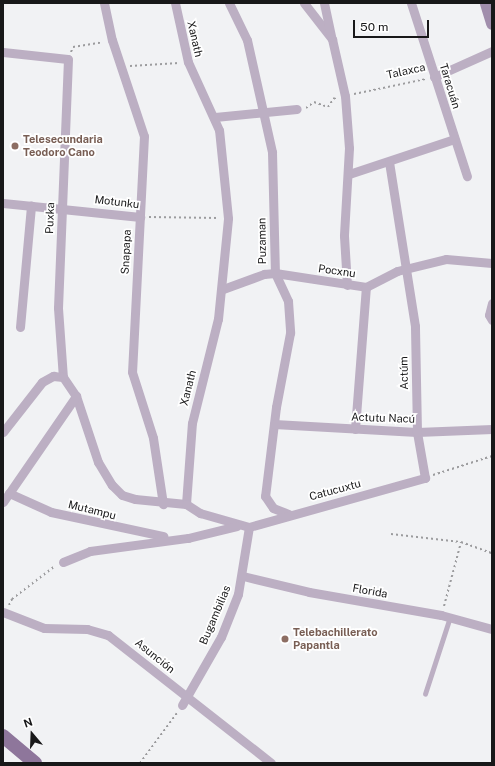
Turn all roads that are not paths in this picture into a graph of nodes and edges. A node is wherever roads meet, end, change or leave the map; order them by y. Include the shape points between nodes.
1 (104, 3) edge
2 (175, 3) edge
3 (229, 3) edge
4 (304, 3) edge
5 (324, 3) edge
6 (411, 3) edge
7 (486, 3) edge
8 (492, 23) edge
9 (332, 39) junction
10 (492, 51) edge
11 (3, 52) edge
12 (434, 77) junction
13 (297, 109) road end
14 (266, 112) junction
15 (215, 117) junction
16 (454, 139) junction
17 (390, 162) junction
18 (349, 174) junction
19 (467, 176) dead end
20 (3, 203) edge
21 (31, 205) junction
22 (62, 207) junction
23 (140, 217) junction
24 (492, 263) edge
25 (407, 268) junction
26 (275, 273) junction
27 (347, 285) junction
28 (366, 287) junction
29 (223, 289) junction
30 (492, 303) edge
31 (492, 320) edge
32 (20, 327) dead end
33 (63, 377) junction
34 (76, 396) junction
35 (274, 424) junction
36 (355, 429) junction
37 (492, 429) edge
38 (3, 432) edge
39 (417, 432) junction
40 (425, 478) joint
41 (9, 493) junction
42 (3, 502) edge
43 (163, 504) junction
44 (186, 504) junction
45 (289, 514) junction
46 (237, 526) junction
47 (248, 527) junction
48 (174, 537) junction
49 (63, 562) road end
50 (243, 576) junction
51 (4, 613) edge
52 (446, 616) junction
53 (492, 629) edge
54 (425, 694) dead end
55 (185, 696) junction
56 (182, 705) road end
57 (3, 736) edge
58 (35, 763) edge
59 (271, 763) edge

1 - 23 street, Snapapa via 120,67 144,136
2 - 15 street, Xanath via 188,62
3 - 14 street, Puzaman via 247,40
4 - 9 street
5 - 9 street
6 - 12 street, Taracuán
7 - 8 street
9 - 18 street via 345,100
10 - 12 street, Talaxca
11 - 22 street, Puxka via 68,59
12 - 16 street, Taracuán
13 - 14 street
14 - 15 street
14 - 26 street, Puzaman via 272,152
15 - 29 street, Xanath via 228,218
16 - 17 street
16 - 19 street, Taracuán
17 - 18 street
17 - 25 street
18 - 27 street via 344,236
20 - 21 street, Motunku
21 - 22 street, Motunku
21 - 32 street
22 - 23 street, Motunku
22 - 33 street, Puxka via 58,308
23 - 43 street, Snapapa via 132,372 153,438
24 - 25 street, Pocxnu via 462,257
25 - 28 street, Pocxnu
25 - 39 street, Actúm via 415,326
26 - 27 street, Pocxnu
26 - 29 street, Pocxnu via 264,274
26 - 35 street, Puzaman via 288,301 290,332
27 - 28 street, Pocxnu
28 - 36 street
29 - 44 street, Xanath via 192,423
30 - 31 street via 489,315
33 - 34 street
33 - 38 street via 53,376 42,382
34 - 41 street
34 - 43 street via 98,462 112,484 122,495
35 - 36 street, Actutu Nacú
35 - 45 street, Puzaman via 265,496 273,508
36 - 39 street, Actutu Nacú
37 - 39 street, Actutu Nacú
39 - 40 street, Actúm
40 - 45 street, Catucuxtu
41 - 42 street
41 - 48 street, Mutampu via 51,512 98,525
43 - 44 street
44 - 46 street, Catucuxtu
45 - 47 street, Catucuxtu
46 - 47 street, Catucuxtu
46 - 48 street, Mutampu via 188,538
47 - 50 street, Bugambilias
48 - 49 street, Mutampu via 90,552
50 - 52 street, Florida via 309,592
50 - 55 street, Bugambilias via 221,637
51 - 55 street, Asunción via 44,628 87,629 108,635
52 - 53 street, Florida
52 - 54 lane
55 - 56 street, Bugambilias
55 - 59 street, Asunción
57 - 58 main road

